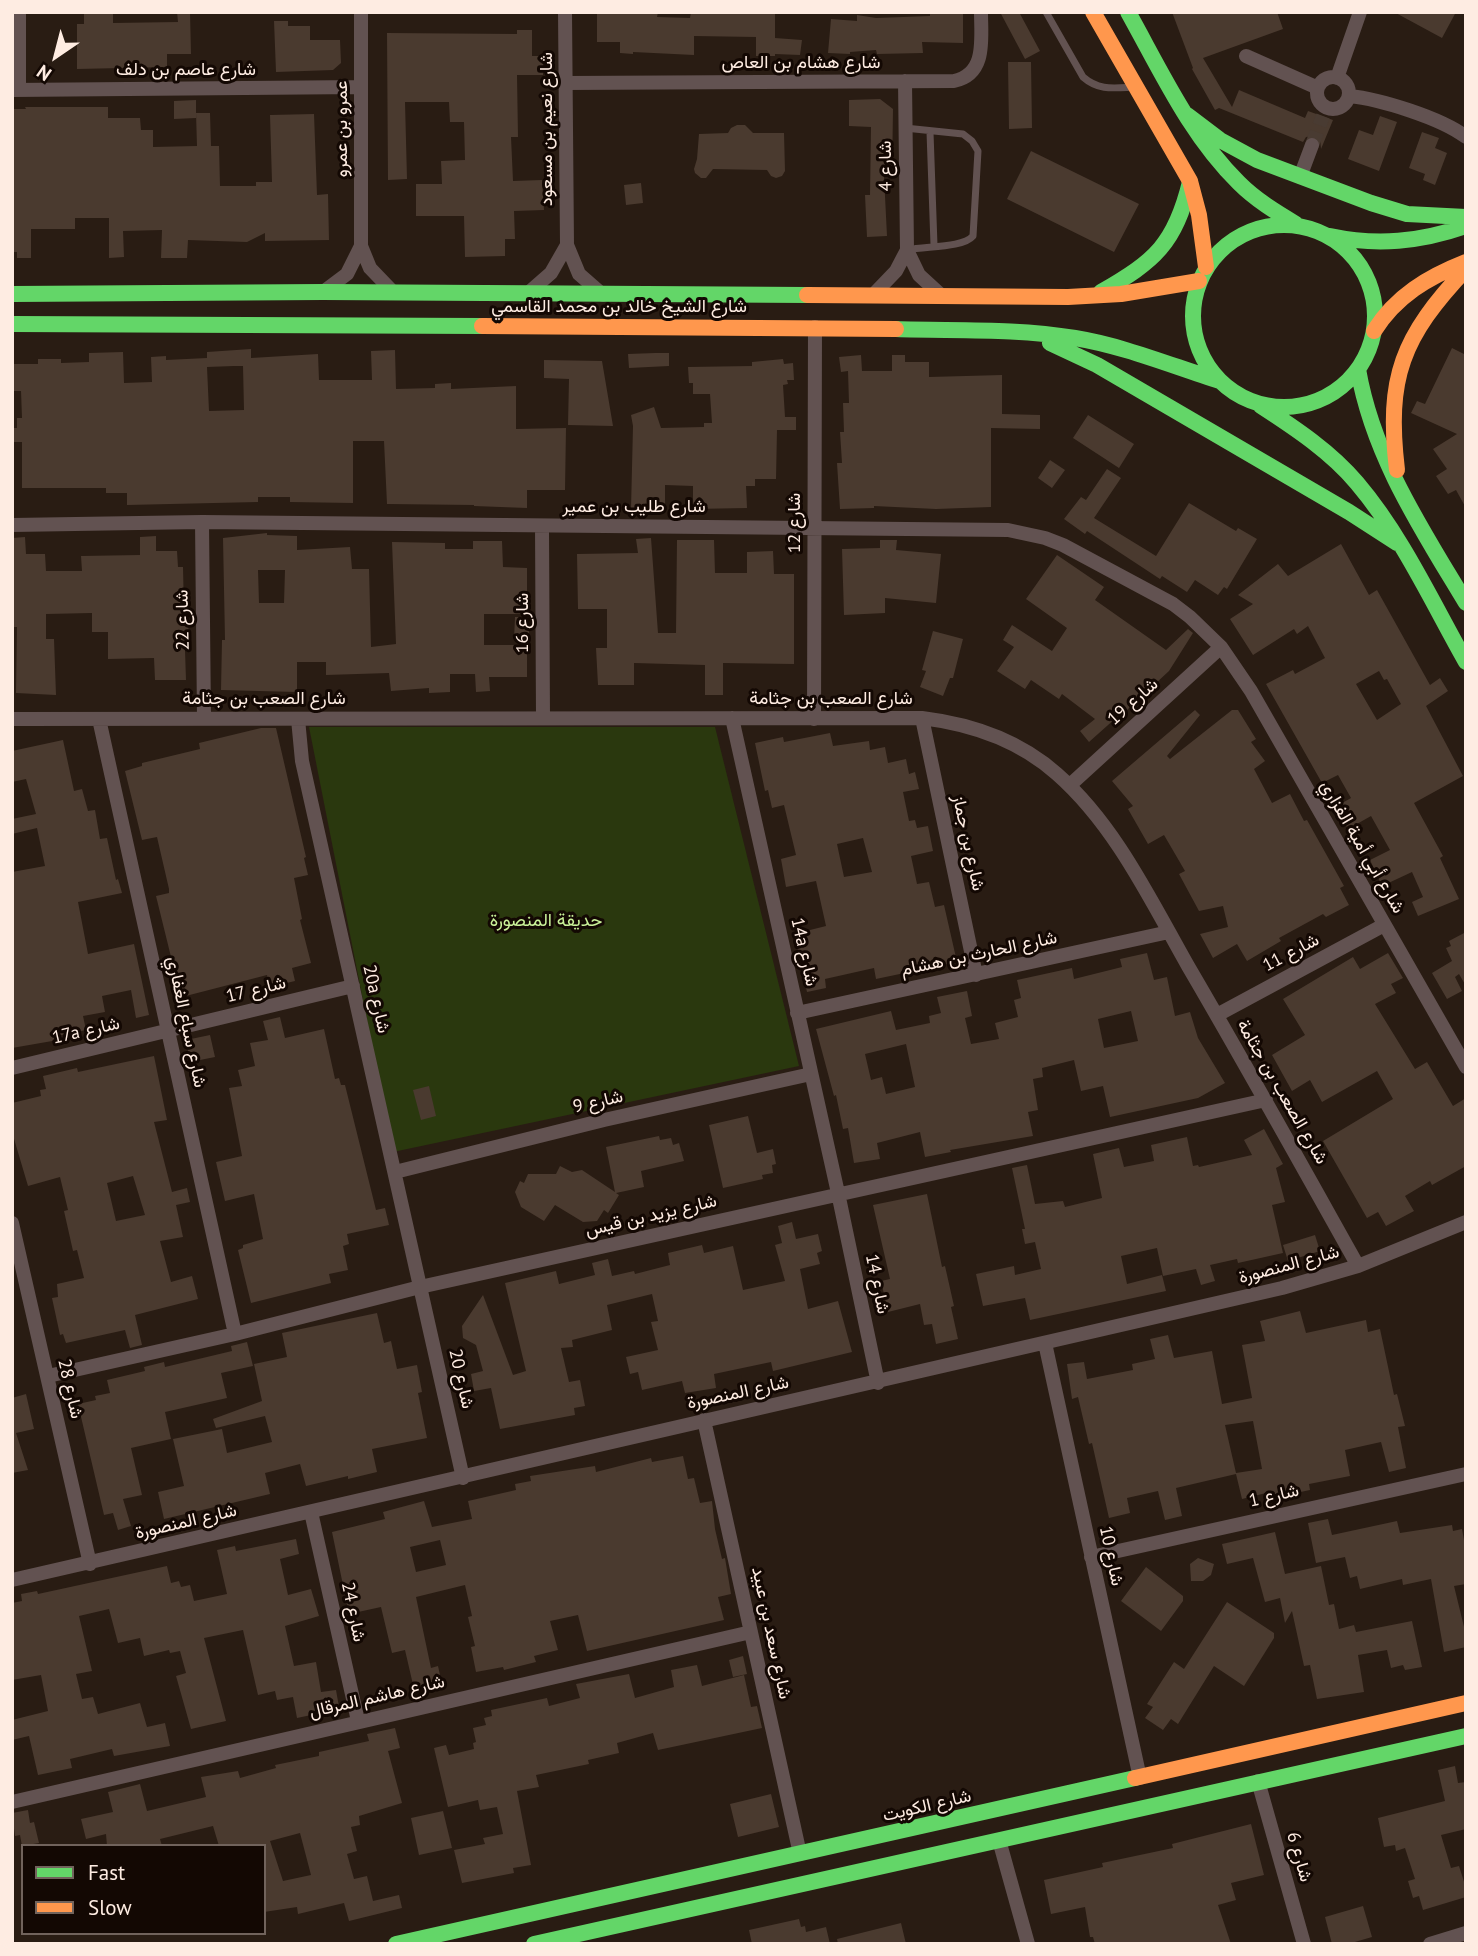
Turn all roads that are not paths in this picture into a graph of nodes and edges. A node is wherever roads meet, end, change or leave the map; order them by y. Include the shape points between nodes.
1 (19, 12) edge
2 (360, 12) edge
3 (565, 12) edge
4 (981, 12) edge
5 (1046, 12) edge
6 (1093, 12) edge
7 (1128, 12) edge
8 (1360, 12) edge
9 (1246, 56) dead end
10 (1337, 78) junction
11 (905, 81) junction
12 (566, 83) junction
13 (361, 87) junction
14 (1136, 87) junction
15 (1318, 88) junction
16 (16, 90) edge
17 (1349, 96) junction
18 (1187, 115) junction
19 (905, 128) junction
20 (930, 132) junction
21 (1466, 137) edge
22 (1312, 145) tunnel mouth
23 (1270, 166) junction
24 (1300, 177) junction
25 (1190, 181) junction
26 (1254, 197) junction
27 (1392, 210) junction
28 (1466, 217) edge
29 (1466, 226) edge
30 (1303, 227) junction
31 (1323, 234) junction
32 (1380, 243) junction
33 (567, 245) junction
34 (934, 245) junction
35 (361, 247) junction
36 (907, 250) junction
37 (1466, 262) edge
38 (1466, 269) edge
39 (1203, 274) junction
40 (323, 292) junction
41 (394, 293) junction
42 (12, 294) edge
43 (527, 294) junction
44 (603, 295) junction
45 (872, 296) junction
46 (1094, 296) junction
47 (943, 297) junction
48 (12, 324) edge
49 (815, 327) junction
50 (1374, 331) junction
51 (1012, 332) junction
52 (1358, 369) junction
53 (1220, 381) junction
54 (1254, 402) junction
55 (1400, 489) junction
56 (202, 522) junction
57 (12, 525) edge
58 (542, 527) junction
59 (814, 527) junction
60 (1396, 543) junction
61 (1466, 603) edge
62 (1221, 647) junction
63 (1466, 662) edge
64 (543, 718) junction
65 (732, 718) junction
66 (922, 718) junction
67 (12, 719) edge
68 (99, 719) junction
69 (204, 719) junction
70 (298, 719) junction
71 (814, 719) junction
72 (1070, 785) junction
73 (1384, 925) junction
74 (1169, 932) junction
75 (976, 975) junction
76 (353, 986) junction
77 (797, 1013) junction
78 (1217, 1016) junction
79 (168, 1031) junction
80 (1466, 1067) edge
81 (12, 1068) edge
82 (811, 1074) junction
83 (1265, 1100) junction
84 (394, 1172) junction
85 (838, 1193) junction
86 (1466, 1222) edge
87 (12, 1225) edge
88 (1358, 1266) junction
89 (420, 1287) junction
90 (235, 1334) junction
91 (1045, 1343) junction
92 (47, 1376) junction
93 (878, 1383) junction
94 (704, 1420) junction
95 (1466, 1474) edge
96 (463, 1478) junction
97 (312, 1512) junction
98 (1091, 1557) junction
99 (90, 1564) junction
100 (12, 1580) edge
101 (751, 1632) junction
102 (1464, 1704) edge
103 (358, 1721) junction
104 (1466, 1722) edge
105 (1466, 1736) edge
106 (1393, 1754) junction
107 (1140, 1777) junction
108 (1258, 1781) junction
109 (12, 1802) edge
110 (999, 1840) junction
111 (800, 1854) junction
112 (1466, 1933) edge
113 (396, 1944) edge
114 (536, 1944) edge
115 (1028, 1944) edge
116 (1304, 1944) edge
117 (1430, 1944) edge

1 - 16 street
2 - 13 street, عمرو بن عمرو
3 - 12 street, شارع نعيم بن مسعود
4 - 11 street, شارع هشام بن العاص via 981,53 972,72 954,81
5 - 14 lane via 1083,77 1103,89
6 - 14 main road
7 - 18 main road
8 - 10 street
9 - 15 street
10 - 15 street via 1326,79
10 - 17 street via 1347,85
11 - 12 street, شارع هشام بن العاص
11 - 19 street, شارع 4
12 - 33 street, شارع نعيم بن مسعود
13 - 16 street, شارع عاصم بن دلف
13 - 35 street, عمرو بن عمرو
14 - 25 main road
15 - 17 street via 1325,112 1343,106
17 - 21 street via 1408,111
18 - 23 main road via 1230,148
18 - 26 main road via 1223,167
19 - 20 lane
19 - 36 street, شارع 4
20 - 34 lane
20 - 34 lane via 962,134 978,151 973,236 961,244
22 - 24 street
23 - 24 main road
23 - 26 main road via 1258,181
24 - 27 main road
25 - 39 main road via 1199,215
25 - 46 main road via 1181,217 1163,248 1138,272
26 - 30 main road
27 - 28 main road
27 - 32 main road via 1390,229
29 - 32 main road via 1410,242
30 - 31 main road
30 - 39 main road via 1270,226 1238,236 1220,250
31 - 32 main road
31 - 50 main road via 1354,258 1364,274 1375,311
33 - 43 street via 551,273
33 - 44 street, شارع نعيم بن مسعود via 579,274
34 - 36 lane
35 - 40 street via 347,274
35 - 41 street via 370,268
36 - 45 street via 897,271
36 - 47 street, شارع 4 via 919,275
37 - 50 main road via 1423,282 1400,299
38 - 55 main road via 1428,309 1403,355 1392,406
39 - 46 main road, شارع الشيخ خالد بن محمد القاسمي via 1147,291
39 - 53 main road via 1193,301 1192,323 1206,364
40 - 41 main road, شارع الشيخ خالد بن محمد القاسمي
40 - 42 main road, شارع الشيخ خالد بن محمد القاسمي
41 - 43 main road, شارع الشيخ خالد بن محمد القاسمي
43 - 44 main road, شارع الشيخ خالد بن محمد القاسمي
44 - 45 main road, شارع الشيخ خالد بن محمد القاسمي
45 - 47 main road, شارع الشيخ خالد بن محمد القاسمي
46 - 47 main road, شارع الشيخ خالد بن محمد القاسمي
48 - 49 main road, شارع الشيخ خالد بن محمد القاسمي
49 - 51 main road, شارع الشيخ خالد بن محمد القاسمي
49 - 59 street, شارع 12
50 - 52 main road
51 - 53 main road, شارع الشيخ خالد بن محمد القاسمي via 1105,345
51 - 60 main road via 1082,357
52 - 54 main road via 1322,399 1277,407
52 - 55 main road via 1366,415
53 - 54 main road
54 - 60 main road via 1325,452 1381,515
55 - 61 main road
56 - 57 street, شارع طليب بن عمير
56 - 58 street, شارع طليب بن عمير
56 - 69 street, شارع 22
58 - 59 street, شارع طليب بن عمير
58 - 64 street, شارع 16
59 - 62 street, شارع طليب بن عمير via 989,529 1045,538 1173,604
59 - 71 street, شارع 12
60 - 63 main road
62 - 72 street, شارع 19
62 - 73 street, شارع أبي أمية الفزاري via 1251,691
64 - 65 street, شارع الصعب بن جثامة
64 - 70 street, شارع الصعب بن جثامة
65 - 71 street, شارع الصعب بن جثامة
65 - 77 street, 14a شارع
66 - 71 street, شارع الصعب بن جثامة
66 - 72 street, شارع الصعب بن جثامة via 964,725 1003,739 1039,759
66 - 75 street, شارع بن جماز
67 - 68 street, شارع الصعب بن جثامة
68 - 69 street, شارع الصعب بن جثامة
68 - 79 street, شارع سباع الغفاري
69 - 70 street, شارع الصعب بن جثامة
70 - 76 street, 20a شارع via 302,761
72 - 74 street, شارع الصعب بن جثامة via 1116,844
73 - 78 street, شارع 11
73 - 80 street, شارع أبي أمية الفزاري
74 - 75 street, شارع الحارث بن هشام
74 - 78 street, شارع الصعب بن جثامة
75 - 77 street, شارع الحارث بن هشام
76 - 79 street, شارع 17
76 - 84 street, 20a شارع
77 - 82 street, 14a شارع
78 - 83 street, شارع الصعب بن جثامة
79 - 81 street, 17a شارع
79 - 90 street, شارع سباع الغفاري
82 - 84 street, شارع 9 via 604,1119
82 - 85 street, 14a شارع
83 - 85 street, شارع يزيد بن قيس
83 - 88 street, شارع الصعب بن جثامة
84 - 89 street, 20a شارع
85 - 89 street, شارع يزيد بن قيس
85 - 93 street, شارع 14
86 - 88 street, شارع المنصورة
87 - 92 street, شارع 28
88 - 91 street, شارع المنصورة
89 - 90 street, شارع يزيد بن قيس
89 - 96 street, شارع 20
90 - 92 street, شارع يزيد بن قيس
91 - 93 street, شارع المنصورة
91 - 98 street, شارع 10
92 - 99 street, شارع 28
93 - 94 street, شارع المنصورة
94 - 96 street, شارع المنصورة
94 - 101 street, شارع سعد بن عبيد
95 - 98 street, شارع 1
96 - 97 street, شارع المنصورة
97 - 99 street, شارع المنصورة
97 - 103 street, شارع 24
98 - 107 street, شارع 10
99 - 100 street, شارع المنصورة
101 - 103 street, شارع هاشم المرقال
101 - 111 street, شارع سعد بن عبيد
102 - 107 main road, شارع الكويت
103 - 109 street, شارع هاشم المرقال
104 - 106 main road via 1416,1736
105 - 106 main road
106 - 108 main road
107 - 111 main road, شارع الكويت
108 - 110 main road
108 - 116 street, شارع 6
110 - 114 main road
110 - 115 street
111 - 113 main road, شارع الكويت
112 - 117 street

